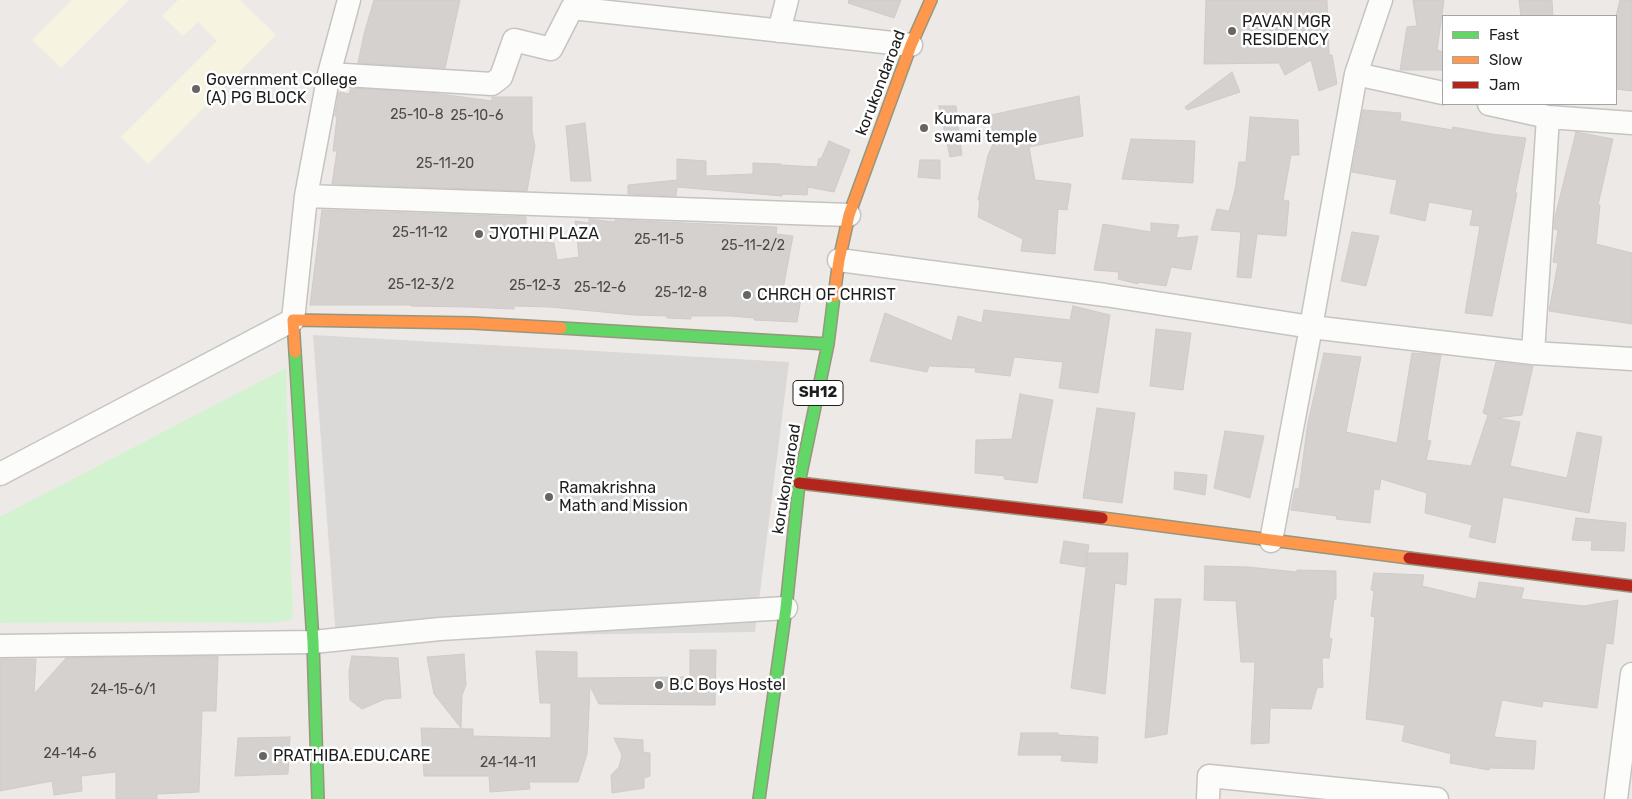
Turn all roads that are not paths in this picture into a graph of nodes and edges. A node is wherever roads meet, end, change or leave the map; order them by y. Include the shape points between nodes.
1 (349, 0) edge
2 (787, 0) edge
3 (931, 0) edge
4 (1381, 0) edge
5 (778, 31) junction
6 (911, 45) junction
7 (329, 74) junction
8 (1356, 74) junction
9 (1442, 94) edge
10 (1493, 105) edge
11 (1548, 117) junction
12 (1632, 123) edge
13 (306, 196) junction
14 (849, 214) junction
15 (839, 260) junction
16 (293, 320) junction
17 (1311, 327) junction
18 (828, 344) junction
19 (1533, 353) junction
20 (1632, 360) edge
21 (0, 474) edge
22 (799, 483) junction
23 (1271, 541) junction
24 (1632, 586) edge
25 (786, 608) junction
26 (313, 642) junction
27 (0, 646) edge
28 (1632, 674) edge
29 (318, 799) edge
30 (760, 799) edge
31 (1208, 799) edge
32 (1437, 799) edge
33 (1616, 799) edge

1 - 7 street
2 - 5 street
3 - 6 street, korukondaroad / SH12
4 - 8 street
5 - 6 street
5 - 7 street via 572,8 551,49 514,40 500,76 492,84
6 - 14 street, korukondaroad / SH12
7 - 13 street
8 - 9 street
8 - 17 street
10 - 11 street
11 - 12 street
11 - 19 street
13 - 14 street
13 - 16 street
14 - 15 street, korukondaroad / SH12
15 - 17 street via 1105,295
15 - 18 street, korukondaroad / SH12
16 - 18 street via 472,323
16 - 21 street
16 - 26 street
17 - 19 street
17 - 23 street
18 - 22 street, korukondaroad / SH12
19 - 20 street
22 - 23 street
22 - 25 street, korukondaroad / SH12
23 - 24 street
25 - 26 street via 440,629
25 - 30 street, korukondaroad / SH12
26 - 27 street
26 - 29 street
28 - 33 street
31 - 32 street via 1209,776

